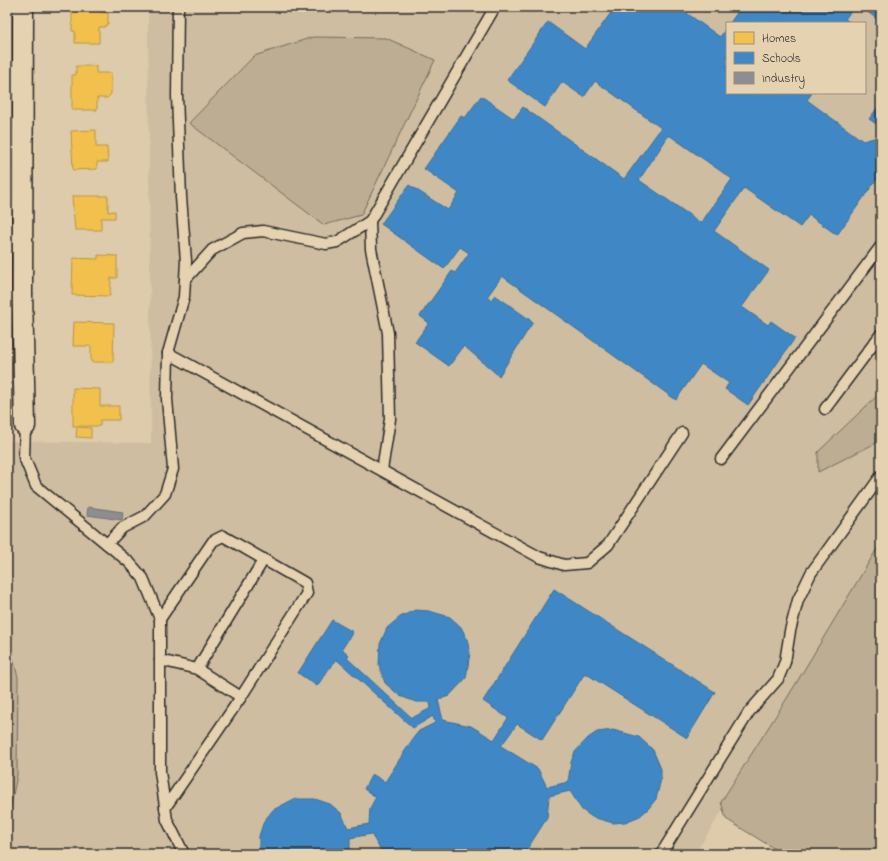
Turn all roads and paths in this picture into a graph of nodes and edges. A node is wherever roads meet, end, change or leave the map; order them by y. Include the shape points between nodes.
1 (24, 7) edge
2 (178, 7) edge
3 (495, 7) edge
4 (15, 46) edge
5 (370, 221) junction
6 (881, 246) edge
7 (185, 280) junction
8 (15, 294) edge
9 (881, 334) edge
10 (168, 353) junction
11 (825, 408) dead end
12 (25, 426) joint
13 (682, 433) dead end
14 (721, 459) dead end
15 (382, 470) junction
16 (881, 476) edge
17 (107, 544) junction
18 (264, 560) junction
19 (160, 619) junction
20 (160, 660) junction
21 (197, 669) junction
22 (241, 697) junction
23 (165, 808) junction
24 (184, 854) edge
25 (662, 854) edge

1 - 4 street
2 - 7 lane via 177,96
3 - 5 lane
4 - 8 street
5 - 7 lane via 337,242 326,244 263,231 243,233 212,250
5 - 15 lane via 371,249 388,333 390,419
6 - 14 lane
7 - 10 lane via 184,297
8 - 12 street
9 - 11 lane
10 - 15 lane
10 - 17 lane via 167,399 173,469 165,494 145,516 122,528
12 - 17 lane via 24,457 36,486
13 - 15 lane via 608,545 587,563 564,565 539,557
16 - 25 lane via 811,573 798,600 786,662 778,680 749,712
17 - 19 lane via 130,563 142,578
18 - 19 lane via 223,536 213,541
18 - 21 lane
18 - 22 lane via 305,583 307,593
19 - 20 lane
20 - 21 lane
20 - 23 lane via 160,772
21 - 22 lane
22 - 23 lane
23 - 24 lane via 167,820

